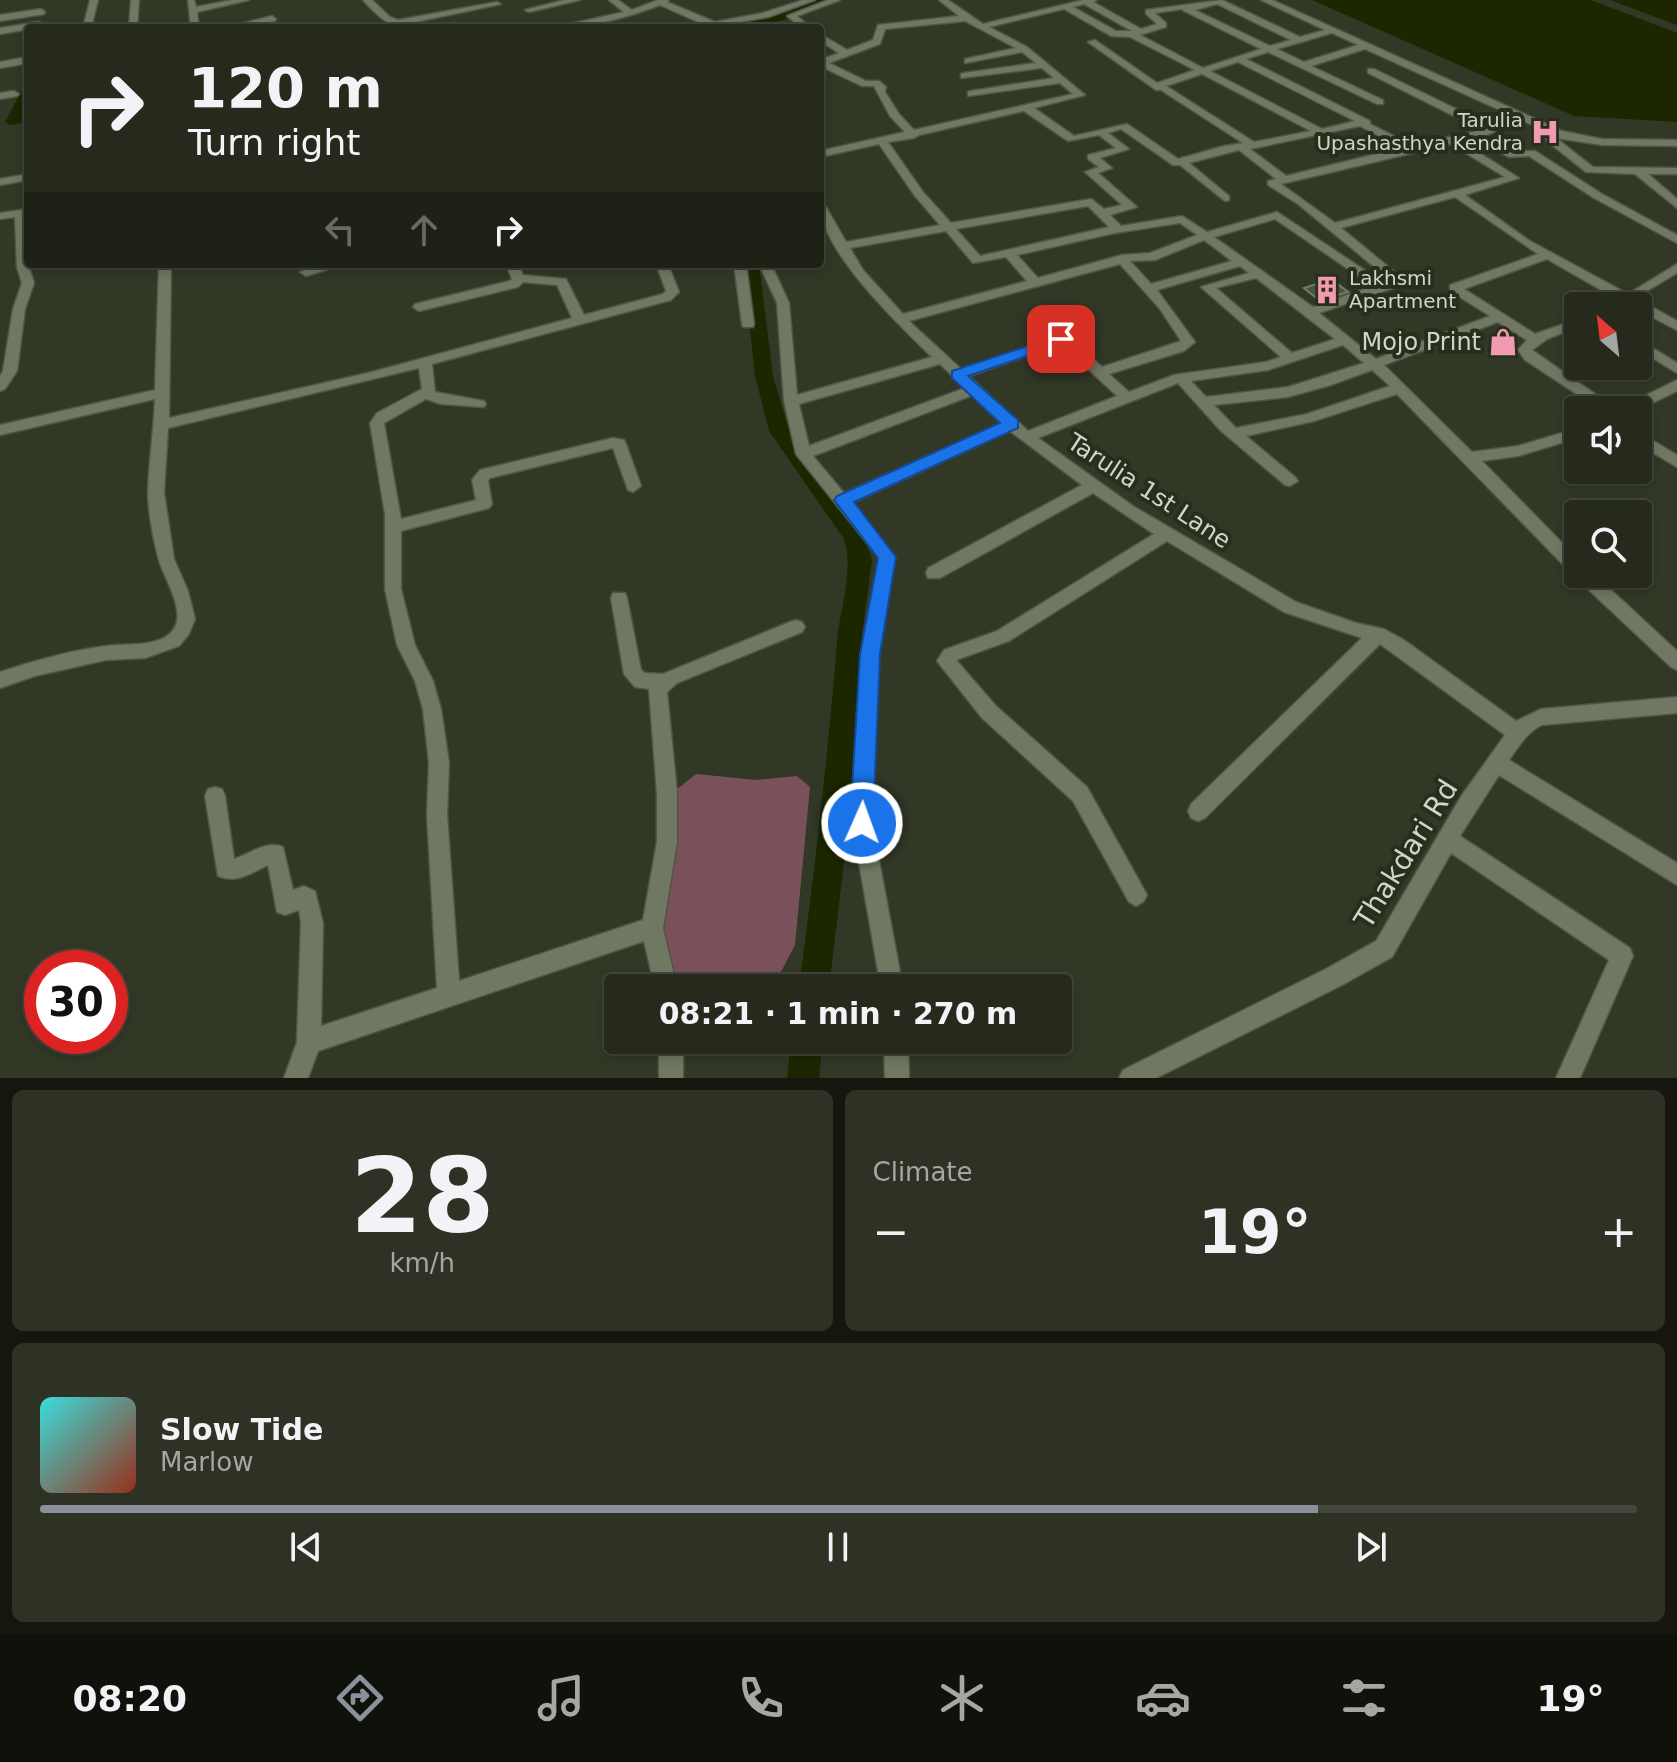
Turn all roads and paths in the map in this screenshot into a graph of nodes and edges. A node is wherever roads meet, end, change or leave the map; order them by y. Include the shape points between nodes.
1 (46, 0) edge
2 (94, 0) edge
3 (135, 0) edge
4 (245, 0) edge
5 (576, 0) edge
6 (613, 0) edge
7 (811, 0) edge
8 (836, 0) edge
9 (943, 0) edge
10 (1216, 0) edge
11 (1265, 0) edge
12 (371, 1) edge
13 (664, 1) edge
14 (1089, 1) edge
15 (497, 4) dead end
16 (192, 5) edge
17 (1066, 7) junction
18 (1188, 8) junction
19 (529, 10) dead end
20 (41, 12) junction
21 (631, 13) junction
22 (791, 16) junction
23 (0, 18) edge
24 (966, 18) junction
25 (272, 19) dead end
26 (396, 23) joint
27 (38, 24) edge
28 (88, 24) edge
29 (133, 24) edge
30 (248, 24) edge
31 (576, 24) edge
32 (712, 24) edge
33 (719, 24) edge
34 (758, 24) edge
35 (801, 24) edge
36 (979, 27) junction
37 (24, 28) edge
38 (0, 31) edge
39 (1331, 31) junction
40 (1136, 33) junction
41 (824, 40) edge
42 (1298, 40) junction
43 (1092, 42) dead end
44 (1364, 46) junction
45 (1024, 49) junction
46 (1269, 49) junction
47 (847, 54) junction
48 (1238, 59) junction
49 (24, 61) edge
50 (968, 61) dead end
51 (824, 62) edge
52 (1399, 62) junction
53 (824, 64) edge
54 (0, 65) edge
55 (1045, 65) junction
56 (1304, 65) junction
57 (1203, 71) junction
58 (964, 76) dead end
59 (1355, 76) junction
60 (1062, 80) junction
61 (1159, 88) junction
62 (14, 94) dead end
63 (971, 94) dead end
64 (0, 96) edge
65 (1380, 102) dead end
66 (1028, 109) junction
67 (1519, 117) junction
68 (1366, 123) junction
69 (1491, 130) junction
70 (1318, 131) junction
71 (1101, 132) junction
72 (1559, 133) junction
73 (914, 135) junction
74 (1476, 136) junction
75 (1454, 141) junction
76 (883, 142) junction
77 (1677, 143) edge
78 (1248, 147) junction
79 (1411, 149) junction
80 (824, 153) edge
81 (1182, 162) junction
82 (1638, 171) junction
83 (1677, 171) edge
84 (24, 178) edge
85 (1284, 180) junction
86 (0, 182) edge
87 (1457, 194) junction
88 (1225, 198) dead end
89 (1677, 205) edge
90 (24, 212) edge
91 (1102, 213) junction
92 (824, 214) edge
93 (0, 216) edge
94 (1332, 227) junction
95 (950, 228) junction
96 (1117, 229) junction
97 (1205, 236) junction
98 (1677, 240) edge
99 (843, 246) junction
100 (1009, 253) junction
101 (1548, 255) junction
102 (1122, 259) junction
103 (1241, 262) junction
104 (1179, 264) junction
105 (165, 268) edge
106 (322, 268) edge
107 (513, 268) edge
108 (664, 268) edge
109 (741, 268) edge
110 (767, 268) edge
111 (1676, 270) edge
112 (306, 272) dead end
113 (1258, 274) junction
114 (520, 278) junction
115 (1035, 282) junction
116 (1382, 287) junction
117 (1150, 288) junction
118 (1614, 292) edge
119 (1637, 292) edge
120 (419, 307) dead end
121 (1310, 311) junction
122 (1652, 313) edge
123 (1500, 317) junction
124 (900, 319) junction
125 (580, 321) junction
126 (748, 324) dead end
127 (1677, 326) edge
128 (1564, 329) edge
129 (1345, 340) junction
130 (1535, 340) junction
131 (1652, 352) edge
132 (940, 359) junction
133 (1291, 359) junction
134 (425, 361) junction
135 (1138, 362) junction
136 (1373, 363) junction
137 (1677, 369) edge
138 (1101, 372) junction
139 (957, 375) junction
140 (1181, 378) junction
141 (1160, 383) junction
142 (1677, 385) edge
143 (0, 386) edge
144 (1399, 388) junction
145 (974, 390) junction
146 (162, 393) junction
147 (427, 394) junction
148 (1590, 396) edge
149 (1126, 397) junction
150 (1652, 398) edge
151 (791, 401) junction
152 (1203, 402) junction
153 (479, 404) dead end
154 (1012, 424) junction
155 (161, 425) junction
156 (0, 430) edge
157 (1233, 434) junction
158 (1026, 437) junction
159 (1564, 438) edge
160 (1652, 445) edge
161 (803, 454) junction
162 (1471, 457) junction
163 (1674, 458) edge
164 (1290, 481) dead end
165 (633, 486) dead end
166 (1093, 486) junction
167 (843, 500) junction
168 (393, 527) junction
169 (1166, 534) junction
170 (1564, 554) edge
171 (934, 573) dead end
172 (1598, 588) edge
173 (619, 598) dead end
174 (796, 627) dead end
175 (1378, 634) junction
176 (1677, 662) edge
177 (0, 680) edge
178 (663, 682) junction
179 (1677, 705) edge
180 (1517, 733) junction
181 (1497, 763) junction
182 (215, 796) dead end
183 (1198, 811) dead end
184 (1447, 839) junction
185 (1677, 875) edge
186 (1136, 895) dead end
187 (652, 928) junction
188 (663, 974) edge
189 (889, 974) edge
190 (449, 996) junction
191 (309, 1042) junction
192 (671, 1054) edge
193 (896, 1054) edge
194 (296, 1078) edge
195 (671, 1078) edge
196 (897, 1078) edge
197 (1131, 1078) edge
198 (1568, 1078) edge

1 - 20 street
2 - 28 street
3 - 29 street
4 - 16 street
5 - 19 street
6 - 21 street
7 - 33 street
8 - 22 street
9 - 24 street
10 - 18 street
10 - 42 street
11 - 39 street
12 - 26 street
13 - 21 street
13 - 32 street
14 - 17 street
14 - 40 street
15 - 26 street
17 - 36 street
17 - 40 street via 1114,34
18 - 40 street via 1149,12 1163,25
18 - 46 street
20 - 23 street
20 - 27 street
21 - 31 street
22 - 34 street
22 - 35 street
24 - 36 street
24 - 47 street via 881,27 877,42
25 - 30 street
36 - 45 street
37 - 38 street
39 - 42 street
39 - 44 street
40 - 57 street
41 - 47 street
42 - 46 street
43 - 61 street
44 - 52 street
44 - 56 street
45 - 50 street
45 - 55 street
46 - 48 street
46 - 56 street
47 - 51 street
48 - 57 street
48 - 68 street
49 - 54 street
52 - 59 street
52 - 67 street
53 - 73 street via 865,84 876,83
55 - 58 street
55 - 60 street
56 - 59 street
57 - 61 street
57 - 70 street
59 - 65 street
59 - 69 street
60 - 63 street
60 - 66 street via 1080,95
61 - 78 street via 1194,106
62 - 64 street
66 - 71 street via 1072,139
66 - 73 street
67 - 69 street
67 - 72 street
68 - 70 street
68 - 79 street
69 - 74 street
70 - 78 street
71 - 81 street via 1123,126
71 - 91 street via 1124,149 1092,157 1107,168 1090,172 1131,207
72 - 77 street via 1602,142
72 - 82 street via 1551,139 1587,169
73 - 76 street
74 - 75 street
74 - 98 street via 1509,154 1531,153
75 - 79 street
75 - 87 street via 1514,178
76 - 80 street
76 - 95 street
78 - 81 street
78 - 85 street
79 - 85 street
81 - 88 street
82 - 83 street
82 - 89 street
84 - 86 street
85 - 94 street via 1272,183
87 - 94 street
87 - 101 street
90 - 93 street
90 - 143 street via 23,267 28,283 10,371
91 - 95 street via 1089,202
91 - 96 street
92 - 99 street, Tarulia 1st Lane
94 - 116 street via 1396,278
95 - 99 street
95 - 100 street via 976,259
96 - 97 street via 1179,219
96 - 100 street
97 - 103 street
97 - 104 street
97 - 116 street via 1277,215
99 - 124 street, Tarulia 1st Lane via 858,272
100 - 115 street
101 - 118 street
101 - 123 street via 1455,286
102 - 104 street via 1151,257
102 - 115 street
102 - 117 street
103 - 104 street
103 - 113 street
104 - 117 street
105 - 146 street
106 - 112 street
107 - 114 street
108 - 125 street via 673,292 667,297
109 - 126 street
110 - 151 street via 783,303
111 - 119 street
113 - 121 street
113 - 133 street via 1207,287
114 - 120 street via 514,284
114 - 125 street via 562,282
115 - 124 street
116 - 121 street
117 - 135 street via 1188,342
121 - 129 street
122 - 127 street
123 - 130 street
123 - 136 street
124 - 132 street, Tarulia 1st Lane
125 - 134 street
128 - 130 street
129 - 133 street
129 - 136 street
130 - 148 street via 1525,350 1530,357
131 - 137 street
132 - 139 street, Tarulia 1st Lane
132 - 151 street
133 - 140 street
134 - 147 street
134 - 155 street
135 - 138 street
135 - 141 street
136 - 144 street
136 - 152 street via 1288,392
138 - 139 street via 1063,339
138 - 149 street
139 - 145 street, Tarulia 1st Lane
140 - 141 street
140 - 152 street
141 - 149 street
142 - 150 street
144 - 157 street via 1309,418
144 - 162 street
145 - 154 street, Tarulia 1st Lane
145 - 161 street
146 - 155 street
146 - 156 street
147 - 153 street
147 - 168 street via 377,423
149 - 158 street
151 - 161 street
152 - 157 street
154 - 158 street, Tarulia 1st Lane
154 - 167 street
155 - 177 street via 156,492 166,559 186,619 183,629 173,641 145,651 106,653
157 - 164 street
158 - 166 street, Tarulia 1st Lane
159 - 162 street
160 - 163 street
161 - 167 street
162 - 170 street
165 - 168 street via 619,444 613,443 485,474 480,480 484,504
166 - 169 street, Tarulia 1st Lane
166 - 171 street
167 - 189 street via 887,557 869,664 862,823
168 - 190 street via 393,589 406,645 432,709 439,763 437,815
169 - 175 street, Tarulia 1st Lane via 1290,607
169 - 186 street via 1003,636 946,661 989,712 1080,794
172 - 176 street
173 - 178 street via 633,674 641,681
174 - 178 street
175 - 180 street, Tarulia 1st Lane
175 - 183 street
178 - 187 street via 657,701 667,842
179 - 180 street via 1541,717
180 - 181 street, Thakdari Rd
181 - 184 street, Thakdari Rd
181 - 185 street
182 - 191 street via 225,869 276,854 285,904 307,899 312,923
184 - 197 street, Thakdari Rd via 1384,949
184 - 198 street via 1622,956
187 - 188 street
187 - 190 street
190 - 191 street
191 - 194 street
192 - 195 street
193 - 196 street

